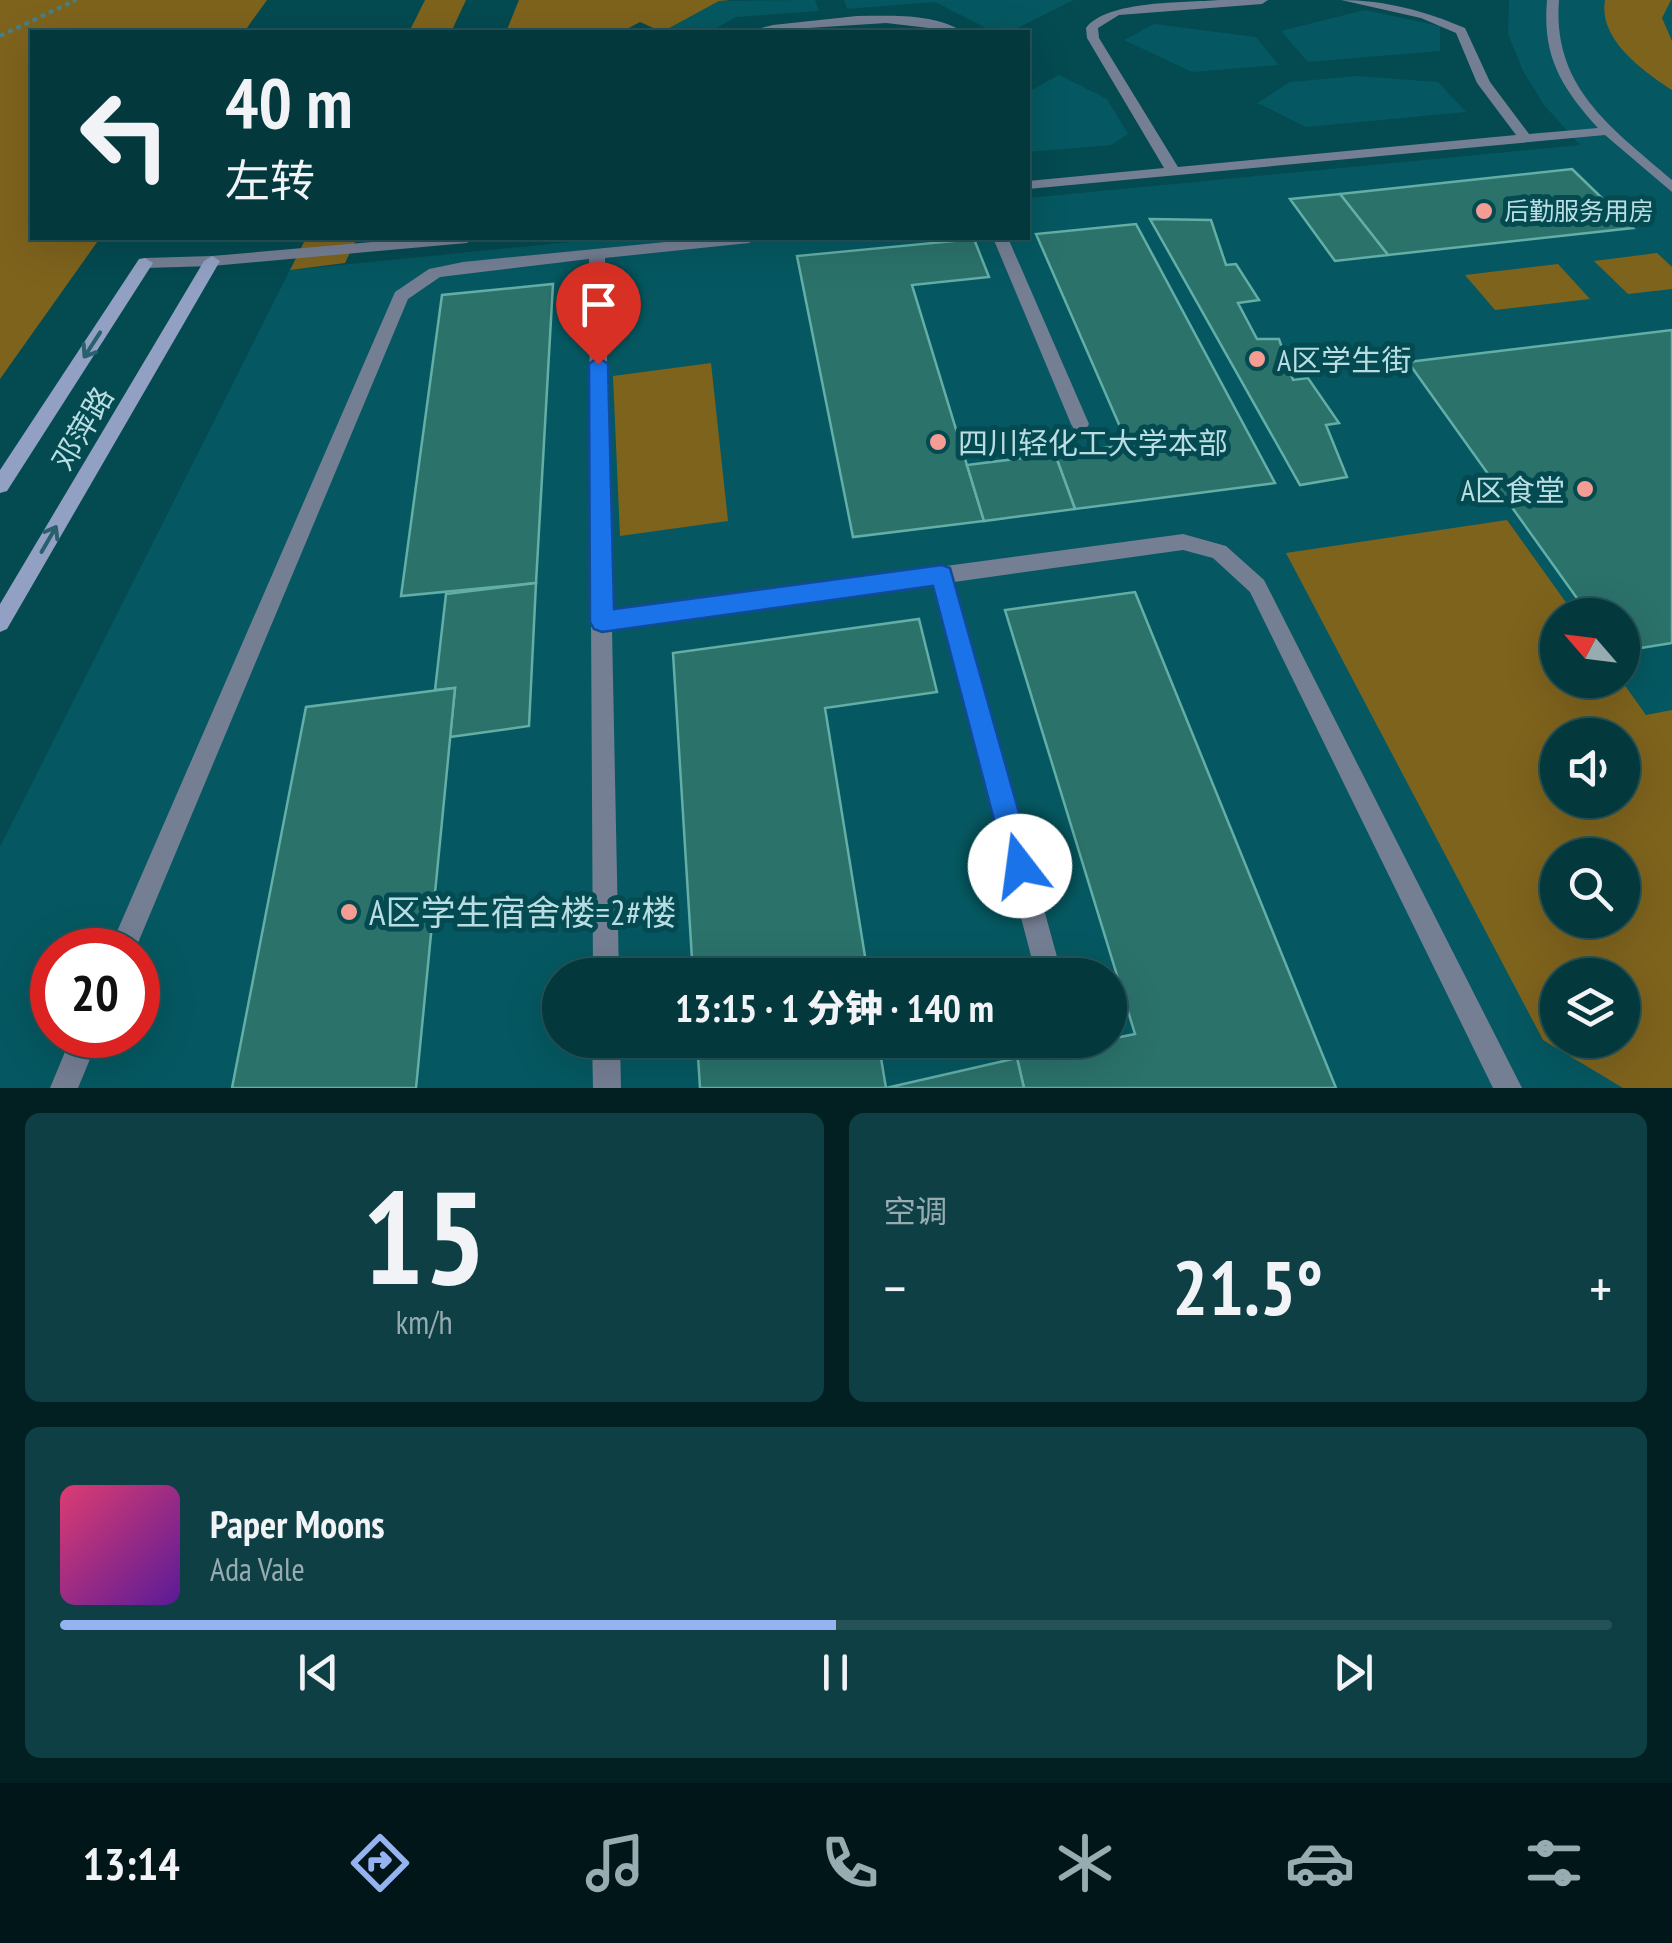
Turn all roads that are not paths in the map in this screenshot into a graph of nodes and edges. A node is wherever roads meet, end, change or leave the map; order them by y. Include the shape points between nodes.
1 (1262, 0) edge
2 (1347, 0) edge
3 (1553, 0) edge
4 (775, 30) edge
5 (952, 30) edge
6 (1608, 131) junction
7 (1525, 138) junction
8 (1647, 166) junction
9 (1173, 172) junction
10 (1672, 172) edge
11 (1030, 185) edge
12 (1672, 188) edge
13 (446, 240) edge
14 (730, 240) edge
15 (1001, 240) edge
16 (597, 253) junction
17 (212, 262) junction
18 (145, 263) joint
19 (1080, 424) dead end
20 (0, 486) edge
21 (942, 575) junction
22 (602, 622) junction
23 (0, 623) edge
24 (131, 928) edge
25 (606, 958) edge
26 (1044, 958) edge
27 (76, 1058) edge
28 (606, 1058) edge
29 (64, 1088) edge
30 (607, 1088) edge
31 (1508, 1088) edge

1 - 9 lane via 1117,12 1092,28
2 - 7 lane via 1424,14 1461,31 1484,84
3 - 6 lane via 1554,50 1569,82
4 - 5 lane via 904,19
6 - 7 lane
6 - 8 lane
7 - 9 lane
8 - 10 lane
8 - 12 lane
9 - 11 lane
13 - 17 lane
14 - 16 lane
15 - 19 lane
16 - 22 lane
16 - 24 lane via 463,266 435,273 401,296
17 - 18 lane
23 -> 17 main road, 邓萍路
18 -> 20 main road, 邓萍路
21 - 22 lane
21 - 26 lane
21 - 31 lane via 1182,542 1219,552 1242,569 1257,586
22 - 25 lane
27 - 29 lane
28 - 30 lane

